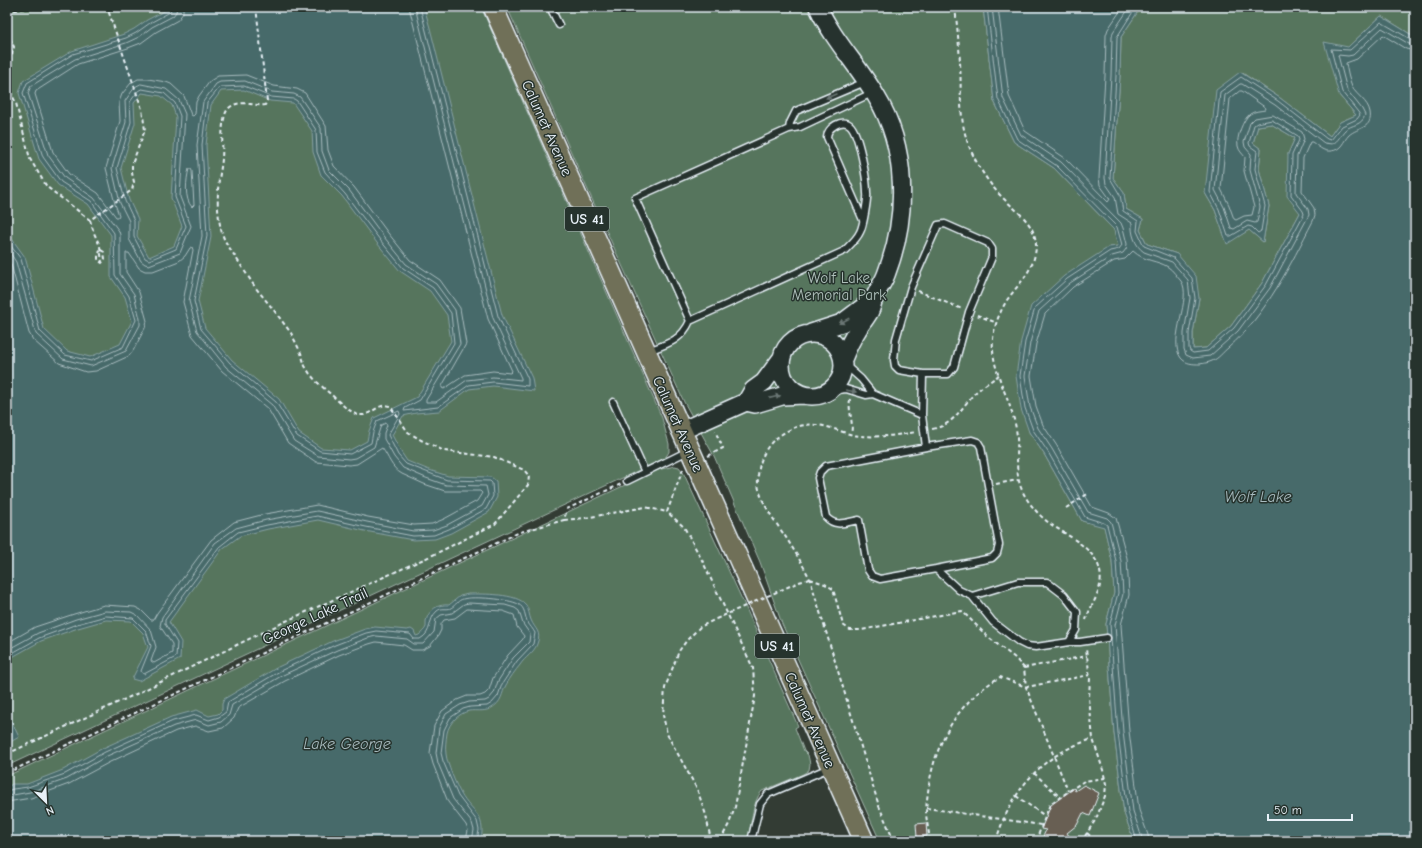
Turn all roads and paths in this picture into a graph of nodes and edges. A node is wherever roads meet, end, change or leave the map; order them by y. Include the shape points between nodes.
1 (41, 7) edge
2 (108, 7) edge
3 (256, 7) edge
4 (493, 7) edge
5 (550, 7) edge
6 (818, 7) edge
7 (955, 7) edge
8 (7, 11) edge
9 (559, 25) dead end
10 (7, 32) edge
11 (7, 72) edge
12 (7, 85) edge
13 (871, 87) junction
14 (789, 129) junction
15 (90, 220) junction
16 (863, 220) junction
17 (102, 263) dead end
18 (911, 287) junction
19 (874, 300) junction
20 (969, 312) junction
21 (690, 321) junction
22 (997, 323) junction
23 (810, 333) junction
24 (646, 352) junction
25 (781, 359) junction
26 (843, 361) junction
27 (923, 374) junction
28 (851, 390) junction
29 (829, 391) junction
30 (873, 394) junction
31 (804, 395) junction
32 (613, 402) dead end
33 (746, 402) junction
34 (922, 415) junction
35 (681, 431) junction
36 (851, 434) dead end
37 (926, 447) junction
38 (690, 451) junction
39 (683, 469) dead end
40 (645, 472) junction
41 (1018, 480) junction
42 (627, 481) joint
43 (988, 486) junction
44 (1090, 493) dead end
45 (1066, 508) dead end
46 (667, 512) junction
47 (564, 520) junction
48 (936, 569) junction
49 (810, 579) junction
50 (972, 596) junction
51 (1107, 638) dead end
52 (1086, 641) junction
53 (1069, 642) junction
54 (1087, 656) junction
55 (1024, 668) junction
56 (1090, 675) junction
57 (1026, 687) junction
58 (1092, 739) junction
59 (7, 754) edge
60 (1054, 756) junction
61 (831, 767) junction
62 (7, 773) edge
63 (1034, 773) junction
64 (1105, 778) junction
65 (1068, 791) junction
66 (1016, 796) junction
67 (1060, 797) junction
68 (926, 808) junction
69 (1045, 816) junction
70 (1004, 819) junction
71 (1041, 825) junction
72 (1087, 833) junction
73 (711, 841) edge
74 (720, 841) edge
75 (751, 841) edge
76 (864, 841) edge
77 (894, 841) edge
78 (930, 841) edge
79 (996, 841) edge
80 (1036, 841) edge
81 (1080, 841) edge
82 (1096, 841) edge

1 - 8 path
2 - 15 path via 142,109 145,130 132,164 132,190
3 - 59 path via 267,101 265,105 260,106 237,104 226,112 218,193 222,234 255,288 290,333 310,374 346,408 357,415 364,415 385,405 392,408 408,432 421,440 444,451 494,457 524,470 529,476 528,485 495,524
4 - 24 main road, Calumet Avenue / US 41
5 - 9 lane
6 - 13 main road via 838,42
7 - 22 path via 961,117 964,130 973,156 986,179 1025,217 1036,246 1029,273 1007,300
10 - 11 path via 14,47
12 - 15 path via 16,103 30,159 47,187
13 - 14 lane via 800,127
13 -> 14 lane via 796,111
13 - 19 main road via 884,111 894,139 902,190 900,224 893,256
14 - 21 lane via 635,198
15 - 17 path
16 - 16 lane via 868,195 863,164 851,126 843,123 830,128 827,137
16 - 21 lane via 860,233 844,251
18 - 20 path
18 - 20 lane via 938,225 945,224 969,234 988,243 992,249 992,257
18 - 27 lane via 896,339 894,360 899,370
19 -> 23 main road via 842,323
19 - 26 main road
20 - 22 path
20 - 27 lane via 954,367 948,374
21 - 24 lane via 686,331 678,338
22 - 41 path via 993,353 1017,431
23 - 25 main road via 791,342
23 - 26 main road via 827,337 840,350
24 - 35 main road, Calumet Avenue / US 41
25 - 31 main road via 783,377 788,385
25 - 33 main road via 764,382 753,390
26 - 29 main road via 841,377
26 - 30 lane
27 - 34 lane
28 - 29 lane
28 - 30 lane via 866,395
28 - 36 path
29 - 31 main road via 821,395
30 - 34 lane
33 -> 31 main road via 755,404 782,396
32 - 40 lane
33 - 35 main road
34 - 37 lane
35 - 38 main road, Calumet Avenue / US 41
37 - 43 lane via 972,440 978,442
37 - 48 lane via 826,466 818,478 826,517 830,522 837,524 859,520 868,570 872,576 880,579
38 - 40 lane
38 - 61 main road, Calumet Avenue / US 41
39 - 46 path
40 - 42 lane
41 - 43 path
41 - 52 path via 1025,496 1047,522 1076,540 1089,551 1099,565 1100,584 1086,620
42 - 47 path via 566,509
43 - 48 lane via 999,545 997,553 992,558
44 - 45 path
46 - 47 path, George Lake Trail via 645,507
46 - 74 path via 688,534 753,668 755,696 735,807
47 - 62 path, George Lake Trail via 520,532
48 - 50 lane via 959,590
49 - 55 path via 833,589 843,625 850,630 962,611
49 - 73 path, bridge via 700,627 679,651 665,688 662,715 668,734 697,789
49 - 77 path via 879,806
50 - 53 lane via 993,622 1027,646
50 - 53 lane via 1018,582 1047,582 1064,595 1077,612 1076,630
51 - 52 lane
52 - 53 lane
52 - 54 path
54 - 55 path
54 - 56 path
55 - 57 path
56 - 57 path
56 - 58 path
57 - 60 path
57 - 68 path via 1000,676 972,698 956,716 940,744 931,773
58 - 60 path via 1078,743
58 - 64 path
60 - 63 path
60 - 65 path
61 - 75 lane via 768,794 760,804
61 - 76 main road, Calumet Avenue / US 41
63 - 66 path
63 - 67 path
64 - 65 path via 1084,781
64 - 72 path via 1105,796
65 - 67 path
66 - 69 path
66 - 70 path
67 - 69 path via 1050,804
68 - 70 path
68 - 78 path
69 - 71 path
70 - 71 path
70 - 79 path
71 - 80 path
72 - 81 path
72 - 82 path

